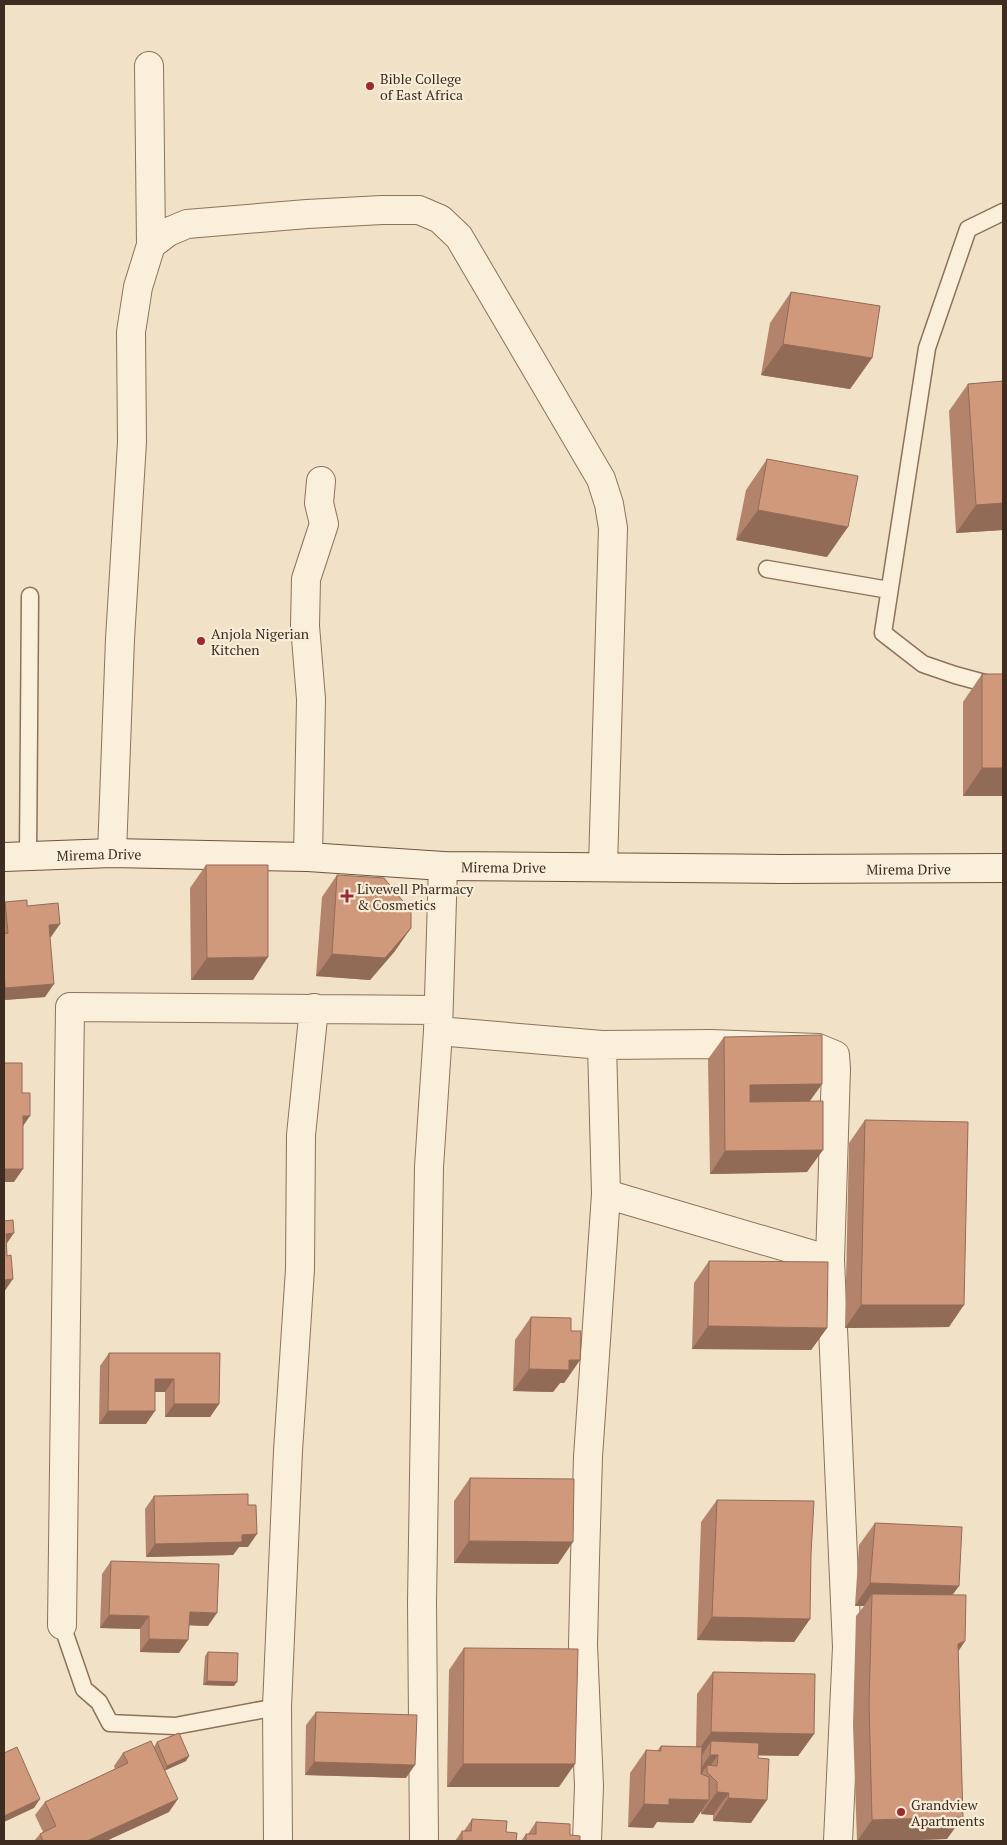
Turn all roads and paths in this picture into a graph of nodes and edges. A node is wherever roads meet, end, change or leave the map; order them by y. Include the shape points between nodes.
1 (149, 66) dead end
2 (1003, 212) edge
3 (151, 245) junction
4 (321, 481) dead end
5 (767, 569) dead end
6 (889, 590) junction
7 (30, 596) dead end
8 (1003, 688) edge
9 (112, 853) junction
10 (16, 857) edge
11 (308, 858) junction
12 (443, 866) junction
13 (603, 866) junction
14 (1003, 868) edge
15 (314, 1008) junction
16 (438, 1021) junction
17 (602, 1045) junction
18 (606, 1194) junction
19 (830, 1260) junction
20 (62, 1625) joint
21 (277, 1707) junction
22 (278, 1841) edge
23 (424, 1841) edge
24 (587, 1841) edge
25 (838, 1841) edge

1 - 3 street
2 - 6 lane via 968,229 927,348
3 - 9 street via 138,287 131,332 132,442
3 - 13 street via 168,232 187,224 382,210 419,210 440,219 459,238 601,479 609,504 613,528
4 - 11 street via 319,503 324,524 306,579 305,626 311,699
5 - 6 lane
6 - 8 lane via 883,634 923,664
7 - 10 lane
9 - 10 street, Mirema Drive
9 - 11 street, Mirema Drive
11 - 12 street, Mirema Drive
12 - 13 street, Mirema Drive
12 - 16 street
13 - 14 street, Mirema Drive
15 - 16 street
15 - 20 street via 70,1007
15 - 21 street via 301,1135 300,1269
16 - 17 street
16 - 23 street via 429,1167 422,1552
17 - 18 street
17 - 19 street via 711,1044 818,1048 835,1055
18 - 19 street
18 - 24 street via 588,1457 585,1559 583,1645
19 - 25 street via 846,1646
20 - 21 lane via 84,1689 99,1702 110,1723 175,1726
21 - 22 street

